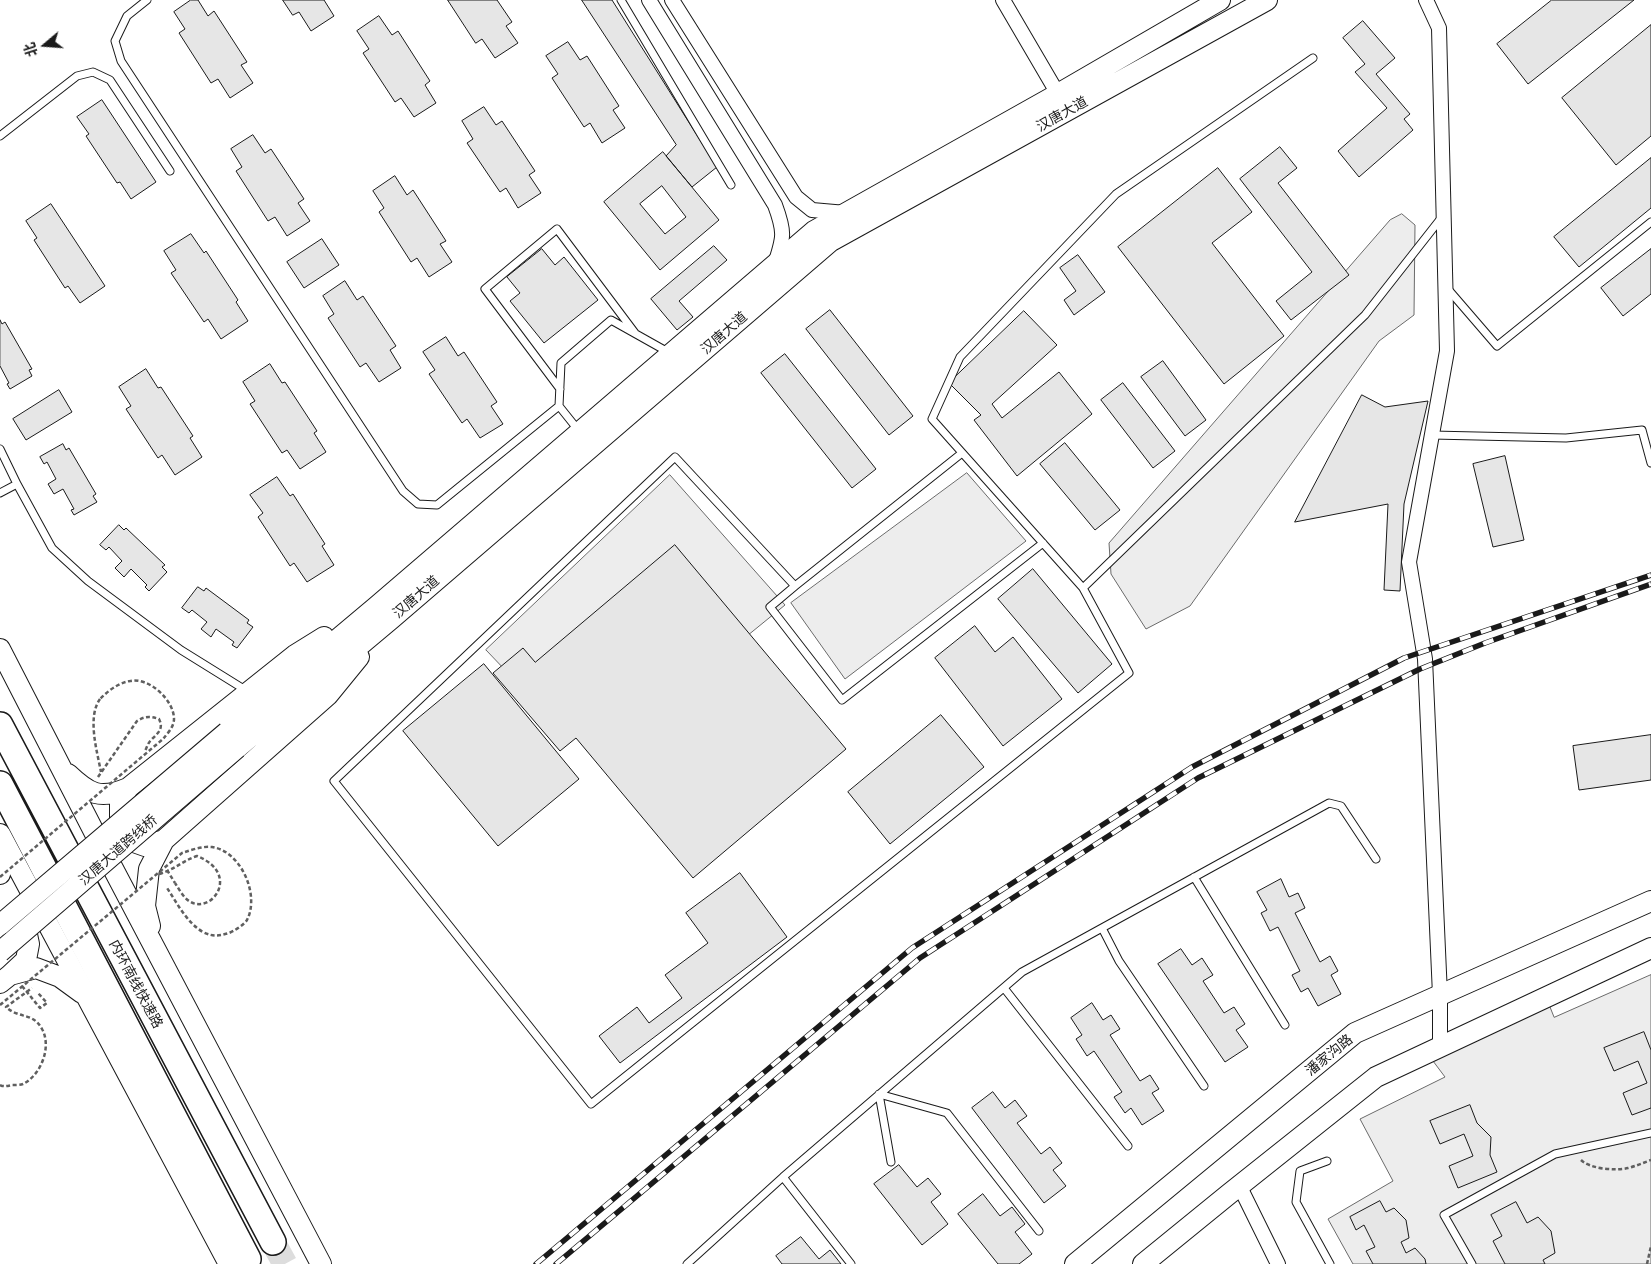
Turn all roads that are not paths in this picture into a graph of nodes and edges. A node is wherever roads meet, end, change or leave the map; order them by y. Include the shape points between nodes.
1 (147, 0) edge
2 (620, 0) edge
3 (649, 0) edge
4 (672, 0) edge
5 (1003, 0) edge
6 (1220, 0) edge
7 (1426, 0) edge
8 (1257, 2) edge
9 (1313, 58) dead end
10 (1058, 94) junction
11 (0, 136) edge
12 (170, 171) dead end
13 (731, 185) dead end
14 (847, 213) junction
15 (1444, 215) junction
16 (1651, 222) edge
17 (775, 265) junction
18 (1446, 286) junction
19 (637, 335) junction
20 (671, 354) junction
21 (560, 389) junction
22 (559, 406) junction
23 (580, 432) junction
24 (1432, 435) junction
25 (0, 449) edge
26 (962, 453) junction
27 (1651, 463) edge
28 (18, 484) junction
29 (0, 493) edge
30 (1043, 543) junction
31 (795, 586) junction
32 (1083, 588) junction
33 (383, 613) junction
34 (0, 650) edge
35 (249, 692) junction
36 (0, 725) edge
37 (232, 740) junction
38 (62, 769) junction
39 (0, 784) edge
40 (128, 788) junction
41 (0, 834) edge
42 (164, 840) junction
43 (0, 854) edge
44 (1376, 859) dead end
45 (0, 875) edge
46 (1194, 877) junction
47 (1651, 901) edge
48 (0, 918) edge
49 (0, 925) edge
50 (1102, 928) junction
51 (1651, 948) edge
52 (0, 952) edge
53 (157, 952) junction
54 (11, 981) edge
55 (1004, 988) junction
56 (1440, 995) junction
57 (87, 996) junction
58 (1285, 1025) dead end
59 (1440, 1047) junction
60 (1204, 1086) dead end
61 (879, 1094) junction
62 (1651, 1133) edge
63 (1128, 1146) dead end
64 (1327, 1161) dead end
65 (891, 1162) dead end
66 (783, 1177) junction
67 (1239, 1186) junction
68 (1039, 1231) dead end
69 (273, 1242) tunnel mouth
70 (239, 1262) edge
71 (321, 1264) edge
72 (687, 1264) edge
73 (851, 1264) edge
74 (1075, 1264) edge
75 (1143, 1264) edge
76 (1278, 1264) edge
77 (1330, 1264) edge
78 (1472, 1264) edge

1 - 22 lane via 127,16 115,41 121,61 403,491 418,504 437,505
2 - 13 lane
3 - 17 street via 775,205 782,224 783,242
4 - 14 street via 796,197 812,210
5 - 10 street
6 - 10 main road, 汉唐大道
7 - 15 street via 1439,28
8 - 33 main road, 汉唐大道 via 831,241
9 - 26 lane via 1116,194 960,357 932,419
10 - 14 main road, 汉唐大道
11 - 12 lane via 77,76 93,72 110,80
14 - 17 main road, 汉唐大道 via 814,231
15 - 18 street
15 - 32 lane via 1365,315
16 - 18 lane via 1497,346
17 - 20 main road, 汉唐大道
18 - 24 street via 1447,351
19 - 20 lane
19 - 21 lane via 611,320 561,363
19 - 21 lane via 556,228 485,289
20 - 23 main road, 汉唐大道
21 - 22 lane
22 - 23 lane
23 - 33 main road, 汉唐大道
24 - 27 lane via 1566,438 1642,430
24 - 56 street via 1409,562 1425,659
25 - 28 lane
26 - 30 lane
26 - 31 lane
28 - 29 lane
28 - 35 lane via 52,548 88,581 182,650
30 - 31 lane via 842,700 770,607
30 - 32 lane
31 - 32 lane via 675,458 334,781 591,1104 1129,673
33 - 35 main road via 295,654
33 - 37 main road, 汉唐大道
33 - 42 main road via 328,695
34 - 38 main road
35 - 40 main road
36 - 69 highway, 内环南线快速路
37 - 49 main road, 汉唐大道跨线桥, bridge
37 - 52 main road, 汉唐大道跨线桥, bridge
38 - 40 main road via 84,789 100,794 114,794
38 - 53 main road
39 - 70 highway, 内环南线快速路
40 - 42 main road via 120,804 120,826 131,841 145,846
41 - 57 main road
42 - 53 main road via 149,869 145,906
43 - 45 main road
44 - 46 lane via 1341,806 1329,803
46 - 50 lane
46 - 58 lane
47 - 56 main road, 潘家沟路
48 - 54 main road via 15,919 25,925 29,944 26,960
50 - 55 lane via 1022,972
50 - 60 lane via 1119,961
51 - 59 main road
53 - 71 main road
54 - 57 main road via 36,968 60,977
55 - 61 lane
55 - 63 lane
56 - 59 street
56 - 74 main road, 潘家沟路 via 1355,1033
57 - 70 main road
59 - 67 main road via 1376,1077
61 - 65 lane
61 - 66 lane
61 - 68 lane via 947,1114
62 - 78 lane via 1555,1154 1444,1215
64 - 77 lane via 1300,1171 1296,1202
66 - 72 lane
66 - 73 lane
67 - 75 main road
67 - 76 street

